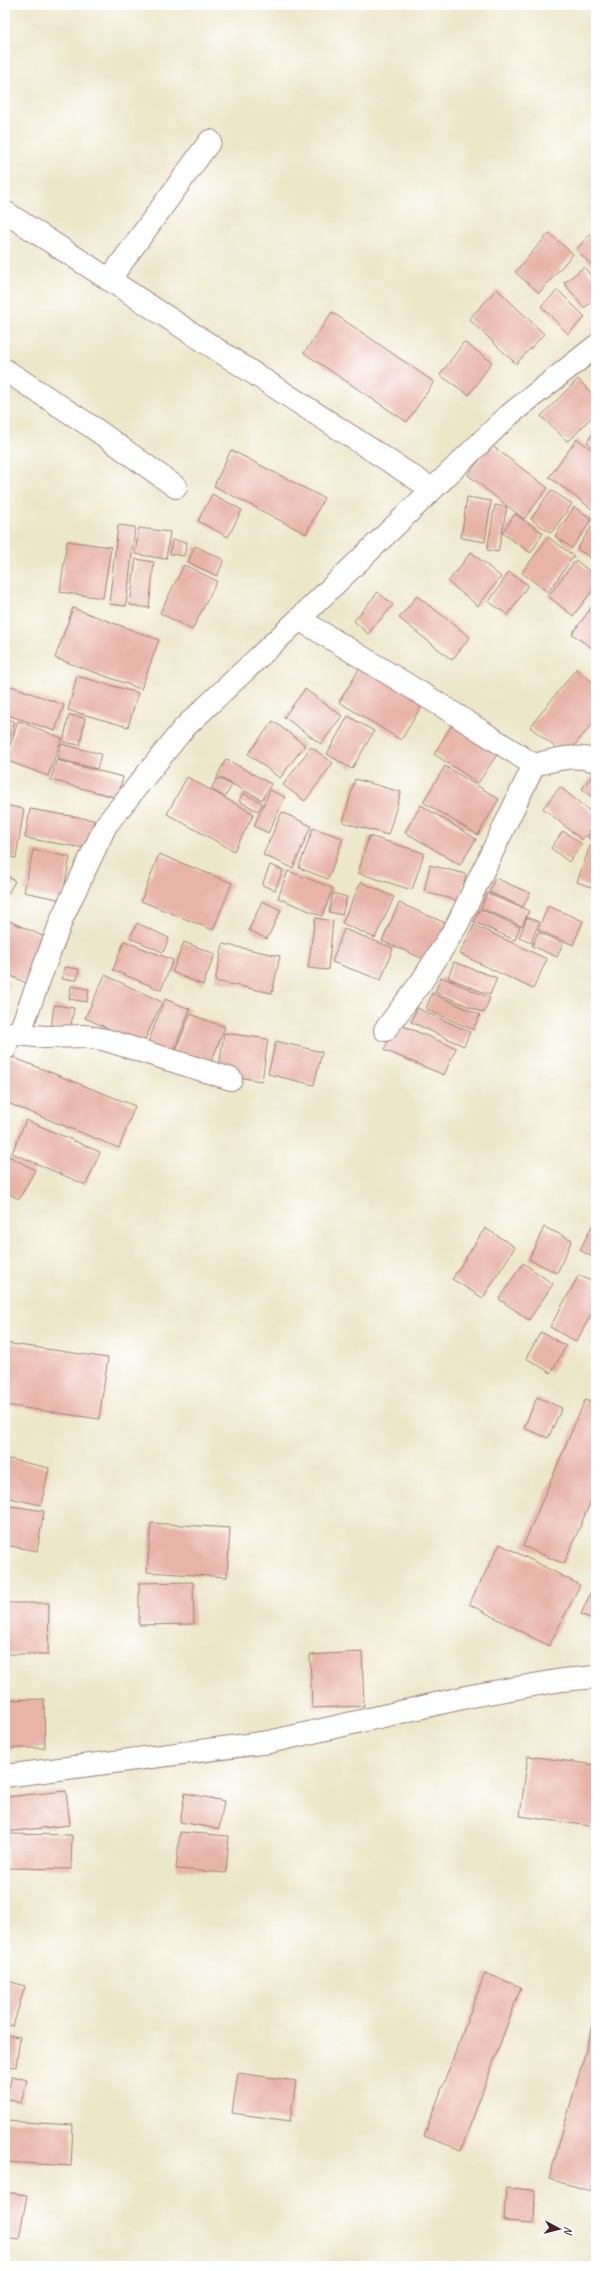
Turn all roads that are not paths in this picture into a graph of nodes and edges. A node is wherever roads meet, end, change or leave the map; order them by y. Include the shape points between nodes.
1 (210, 141) dead end
2 (5, 212) edge
3 (109, 280) junction
4 (596, 346) edge
5 (5, 370) edge
6 (176, 487) dead end
7 (432, 489) junction
8 (299, 619) junction
9 (596, 761) edge
10 (534, 765) junction
11 (385, 1030) dead end
12 (10, 1037) edge
13 (231, 1079) dead end
14 (596, 1677) edge
15 (5, 1776) edge

1 - 3 street
2 - 3 street
3 - 7 street
4 - 7 street via 509,415
5 - 6 street via 95,429
7 - 8 street
8 - 10 street
8 - 12 street via 184,728 106,825
9 - 10 street via 587,758 566,758
10 - 11 street via 457,925 422,981
12 - 13 street via 84,1036 106,1040
14 - 15 street via 562,1680 470,1696 270,1742

